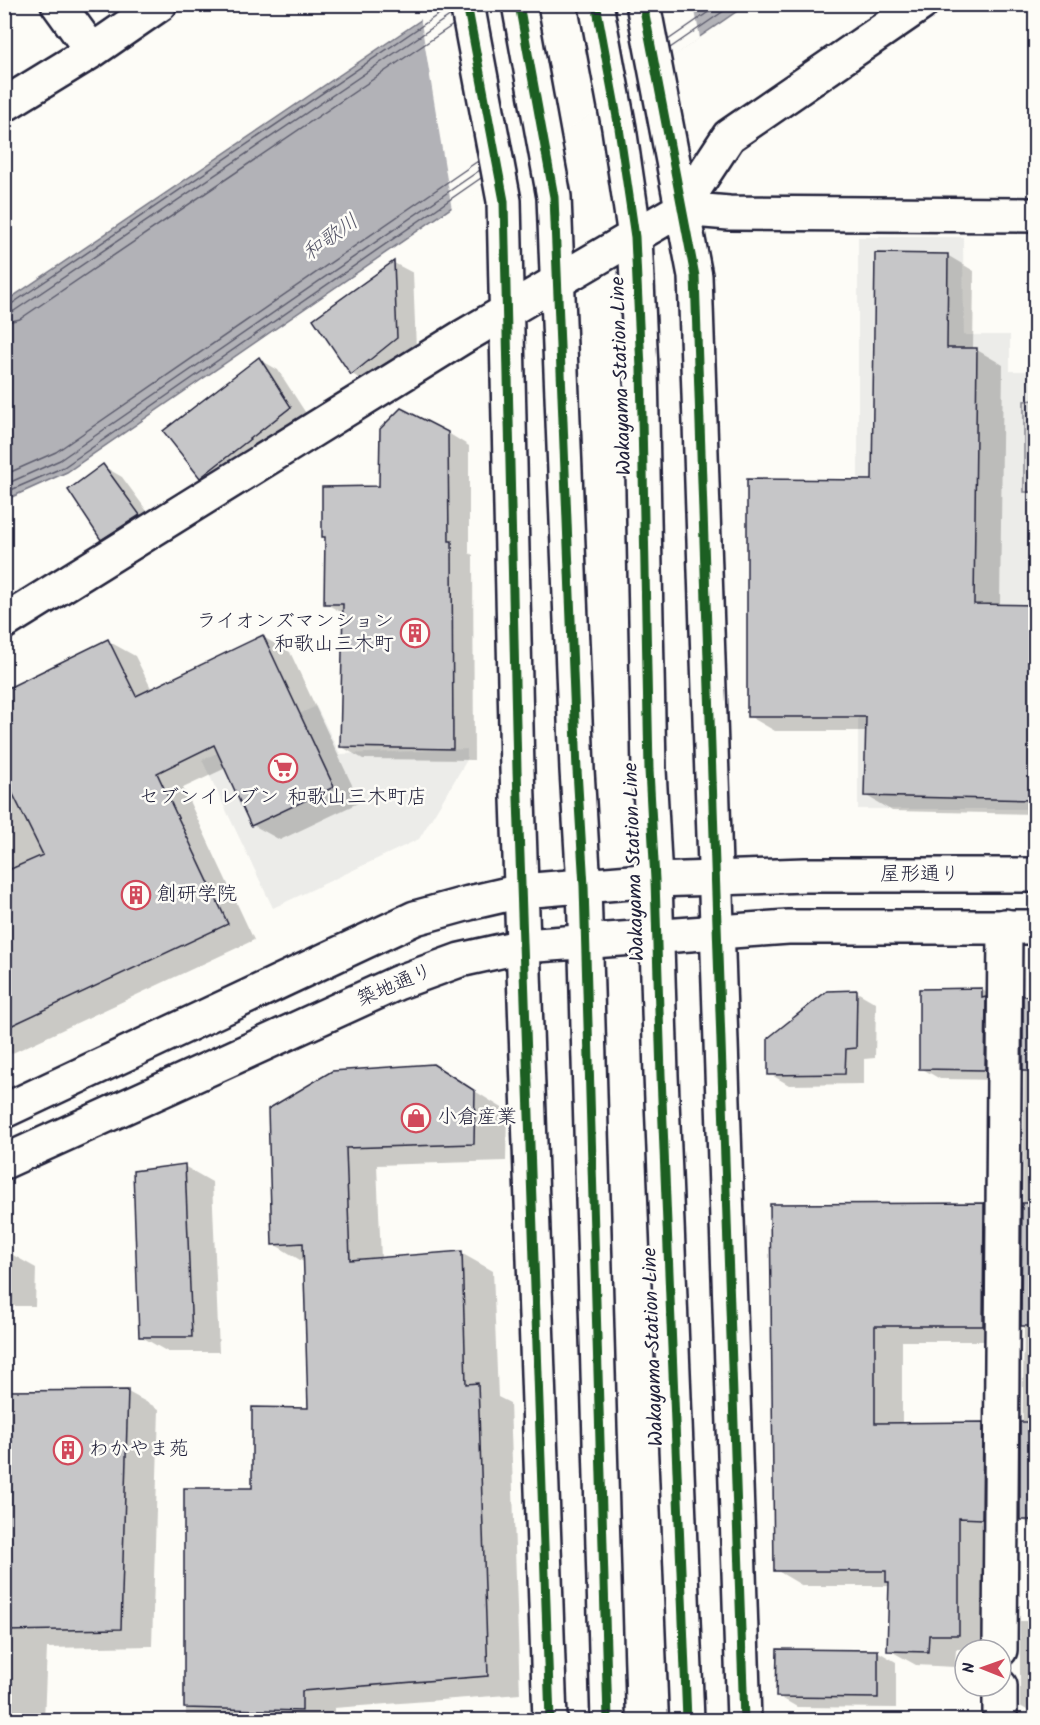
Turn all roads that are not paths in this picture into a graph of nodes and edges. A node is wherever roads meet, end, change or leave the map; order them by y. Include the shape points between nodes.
1 (58, 4) edge
2 (160, 4) edge
3 (467, 4) edge
4 (519, 4) edge
5 (596, 4) edge
6 (643, 4) edge
7 (921, 4) edge
8 (92, 51) junction
9 (4, 105) edge
10 (681, 209) junction
11 (1035, 214) edge
12 (635, 237) junction
13 (557, 283) junction
14 (507, 312) junction
15 (4, 622) edge
16 (1035, 875) edge
17 (715, 878) junction
18 (655, 880) junction
19 (584, 886) junction
20 (521, 891) junction
21 (1020, 926) edge
22 (717, 931) junction
23 (656, 936) junction
24 (586, 941) junction
25 (523, 946) junction
26 (4, 1111) edge
27 (4, 1162) edge
28 (1000, 1638) edge
29 (1000, 1698) edge
30 (550, 1720) edge
31 (608, 1720) edge
32 (687, 1720) edge
33 (744, 1720) edge
34 (1000, 1720) edge

1 - 8 street
2 - 8 street
3 - 14 street via 504,201
4 - 13 street via 554,197
5 - 12 street, Wakayama Station Line
6 - 10 street
7 - 10 street via 729,136
8 - 9 street
10 - 11 street via 729,213
10 - 12 street
10 - 17 street via 695,276
12 - 13 street
12 - 18 street, Wakayama Station Line
13 - 14 street
13 - 19 street
14 - 15 street
14 - 20 street
16 - 17 street, 屋形通り
17 - 18 street
17 - 22 street
18 - 19 street
18 - 23 street, Wakayama Station Line
19 - 20 street
19 - 24 street
20 - 25 street
20 - 26 street via 415,918
21 - 22 street, 築地通り
21 - 28 street
22 - 23 street, 築地通り
22 - 33 street
23 - 24 street, 築地通り
23 - 32 street, Wakayama Station Line
24 - 25 street, 築地通り
24 - 31 street
25 - 27 street, 築地通り via 460,960 398,983
25 - 30 street
29 - 34 street

